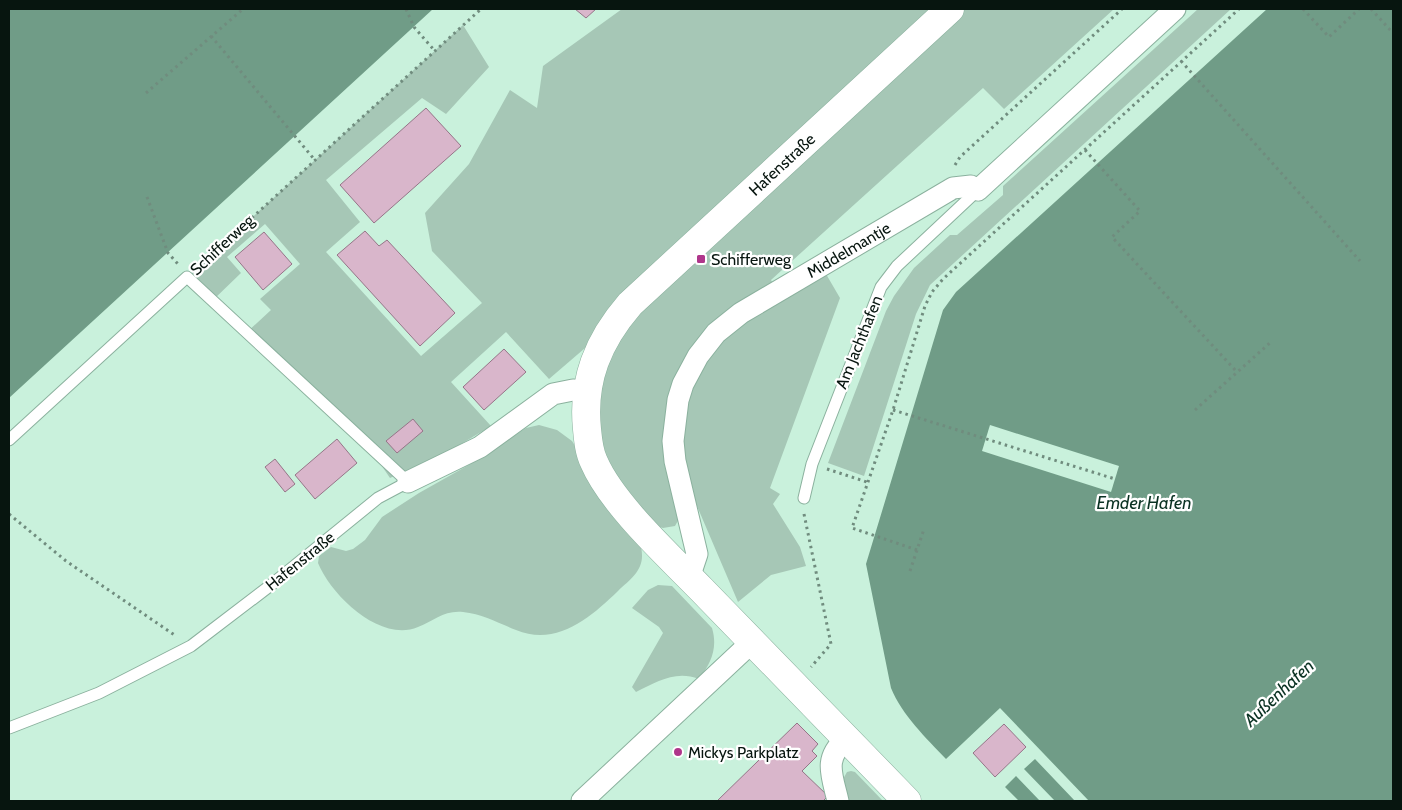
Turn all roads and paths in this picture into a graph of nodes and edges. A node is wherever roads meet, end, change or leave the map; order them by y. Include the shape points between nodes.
1 (243, 9) edge
2 (406, 9) edge
3 (481, 9) edge
4 (950, 9) edge
5 (1122, 9) edge
6 (1175, 9) edge
7 (1239, 9) edge
8 (1303, 9) edge
9 (1359, 9) edge
10 (1371, 9) edge
11 (1393, 34) edge
12 (211, 36) junction
13 (434, 50) junction
14 (1181, 61) junction
15 (146, 93) dead end
16 (1085, 150) junction
17 (314, 159) junction
18 (953, 188) junction
19 (978, 190) junction
20 (147, 197) dead end
21 (168, 253) dead end
22 (1360, 261) dead end
23 (186, 277) junction
24 (1272, 340) dead end
25 (1237, 372) junction
26 (587, 391) junction
27 (893, 410) junction
28 (1195, 410) dead end
29 (9, 440) edge
30 (842, 474) dead end
31 (1115, 479) dead end
32 (408, 482) junction
33 (866, 482) junction
34 (804, 498) joint
35 (9, 514) edge
36 (924, 529) dead end
37 (917, 550) junction
38 (910, 571) dead end
39 (687, 575) junction
40 (752, 642) junction
41 (191, 646) junction
42 (817, 660) dead end
43 (9, 728) edge
44 (846, 739) junction
45 (582, 801) edge
46 (838, 801) edge
47 (907, 801) edge

1 - 12 path
2 - 13 path via 414,27
3 - 13 path, Schifferweg
4 - 26 street, Hafenstraße via 669,267 615,322 599,347
5 - 18 path via 960,157 952,172
6 - 19 street
7 - 14 path
8 - 9 path via 1329,37
10 - 11 path
12 - 15 path
12 - 17 path
13 - 17 path, Schifferweg
14 - 16 path
14 - 22 path
16 - 25 path via 1140,210 1112,237
16 - 27 path via 943,278 932,292
17 - 23 path, Schifferweg
18 - 19 street via 970,186
18 - 39 street, Middelmantje via 741,313 716,333 698,356 683,384 674,427 675,461 697,554
19 - 34 lane, Am Jachthafen via 903,259 881,287 812,464
20 - 21 path
23 - 29 lane
23 - 32 lane, Schifferweg
24 - 25 path
25 - 28 path
26 - 32 street, Hafenstraße via 553,394 480,447
26 - 39 street, Hafenstraße via 586,422 594,462 625,508
27 - 31 path
27 - 33 path
30 - 33 path
32 - 41 lane, Hafenstraße via 378,498 271,586
33 - 37 path via 852,528
34 - 42 path via 805,523 831,644
35 - 41 path via 66,561
36 - 37 path
37 - 38 path
39 - 40 street, Hafenstraße
40 - 44 street, Hafenstraße
40 - 45 street
41 - 43 lane, Hafenstraße via 99,693
44 - 46 street via 836,748 830,771
44 - 47 street, Hafenstraße

